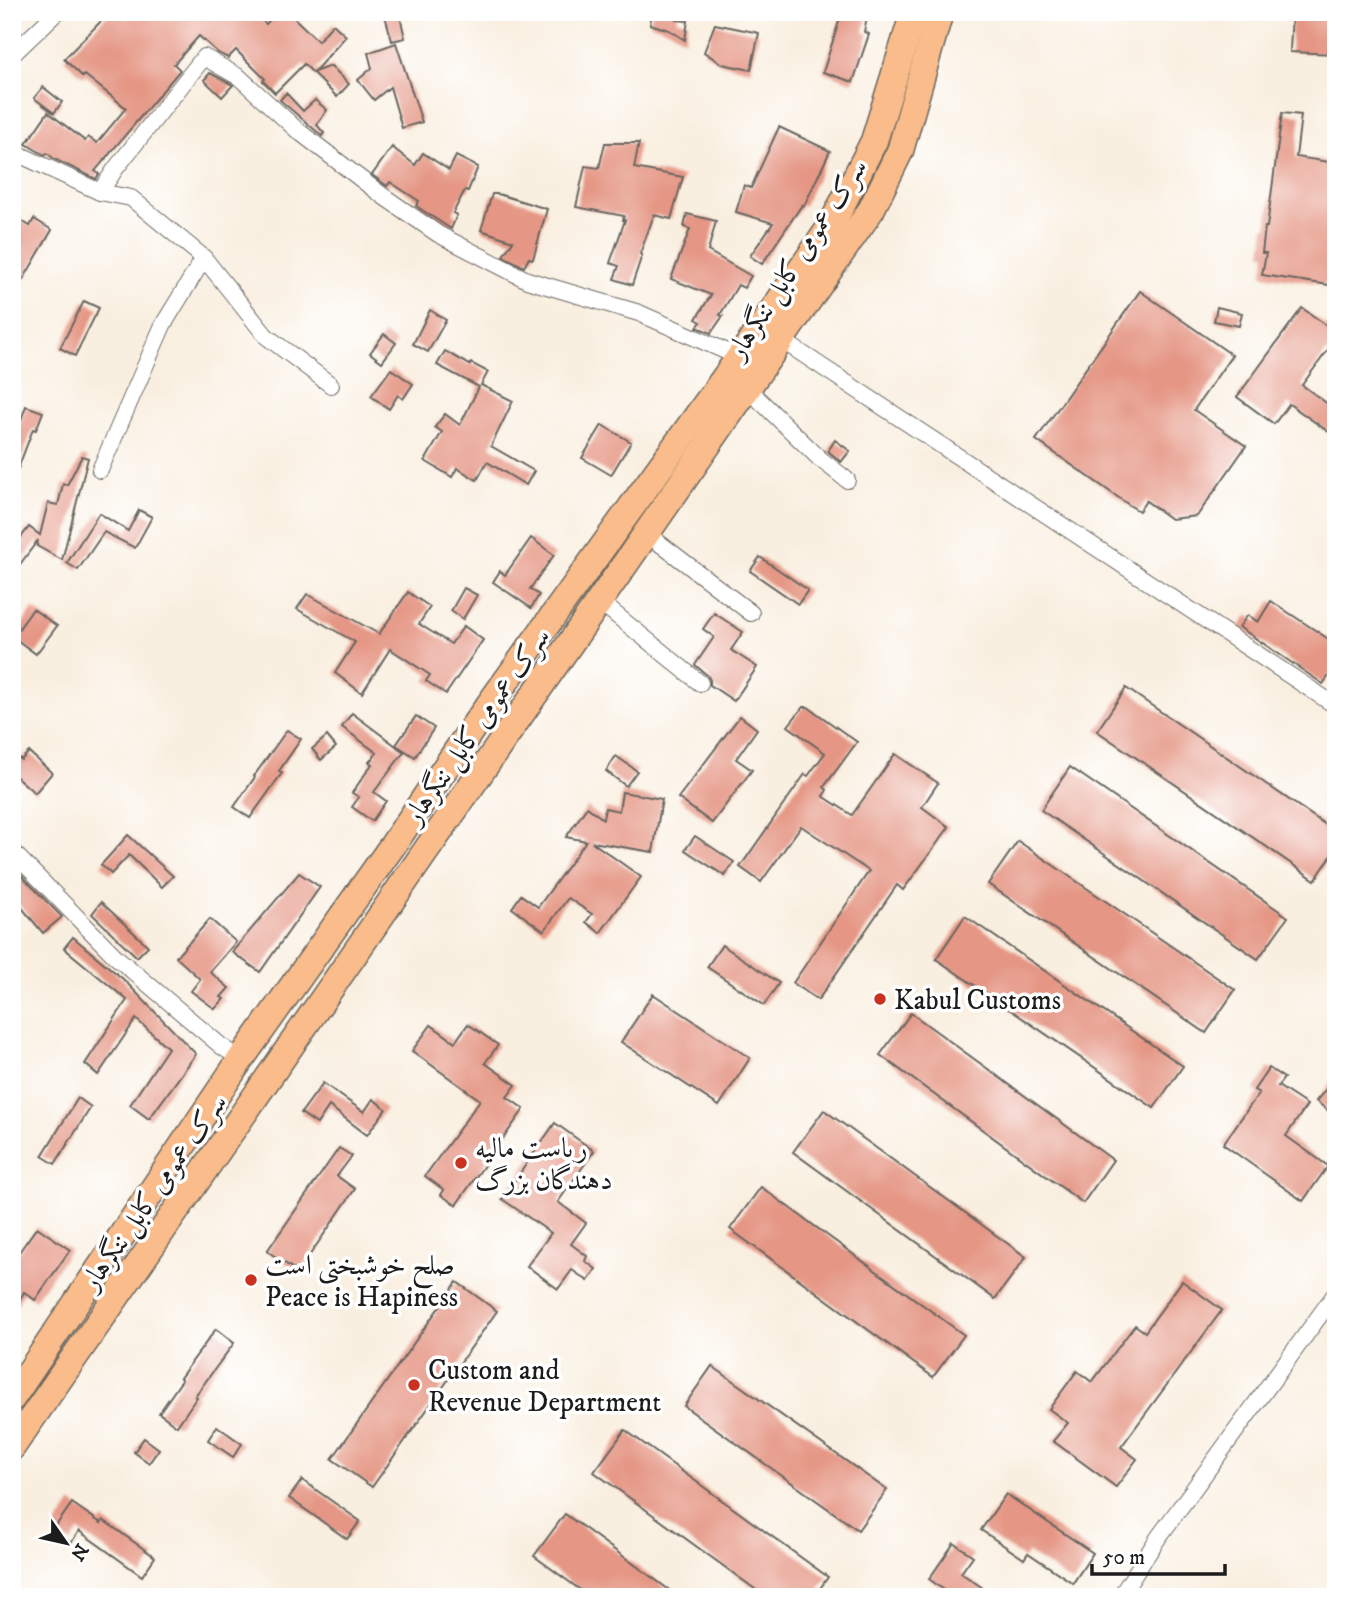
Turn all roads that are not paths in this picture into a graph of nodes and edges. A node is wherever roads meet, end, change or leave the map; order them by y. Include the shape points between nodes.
1 (57, 12) edge
2 (914, 12) edge
3 (940, 12) edge
4 (12, 55) edge
5 (12, 151) edge
6 (100, 192) junction
7 (204, 258) junction
8 (772, 333) junction
9 (738, 358) junction
10 (331, 385) dead end
11 (748, 389) junction
12 (100, 470) dead end
13 (847, 480) dead end
14 (646, 533) junction
15 (599, 601) junction
16 (751, 613) dead end
17 (700, 683) dead end
18 (1336, 705) edge
19 (12, 851) edge
20 (241, 1059) junction
21 (1336, 1293) edge
22 (12, 1398) edge
23 (12, 1447) edge
24 (1120, 1597) edge

1 - 4 street
2 - 8 highway, سرک عمومی کابل ننگرهار via 874,141
3 - 8 highway, سرک عمومی کابل ننگرهار via 900,152 871,210
5 - 6 street
6 - 7 street via 131,198
6 - 9 street via 204,57 239,77 297,130 438,234 527,280 639,313
7 - 10 street via 266,335
7 - 12 street via 163,325
8 - 9 highway, سرک عمومی کابل ننگرهار
8 - 11 highway, سرک عمومی کابل ننگرهار
8 - 18 street
9 - 20 highway, سرک عمومی کابل ننگرهار
11 - 13 street
11 - 14 highway, سرک عمومی کابل ننگرهار
14 - 15 highway, سرک عمومی کابل ننگرهار
14 - 16 street
15 - 17 street
15 - 23 highway, سرک عمومی کابل ننگرهار
19 - 20 street via 116,957
20 - 22 highway, سرک عمومی کابل ننگرهار
21 - 24 street

